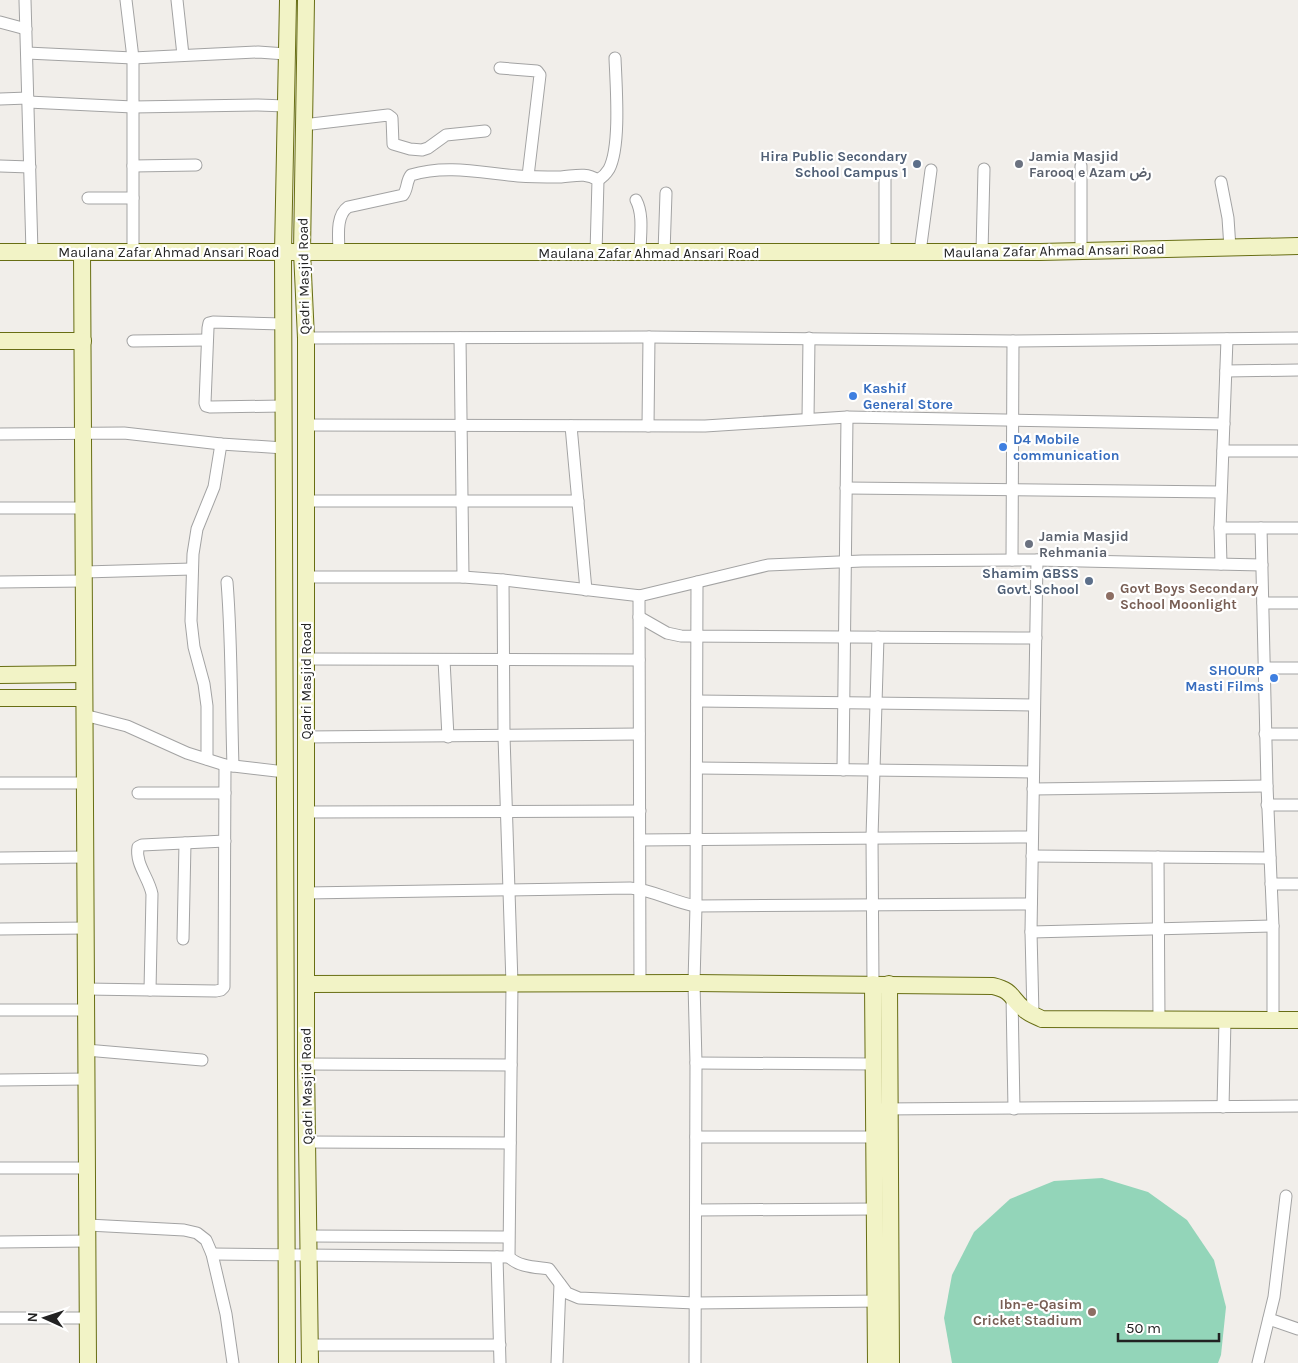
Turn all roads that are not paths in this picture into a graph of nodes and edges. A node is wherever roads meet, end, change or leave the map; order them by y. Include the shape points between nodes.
1 (25, 0) edge
2 (126, 0) edge
3 (178, 0) edge
4 (288, 0) edge
5 (306, 0) edge
6 (0, 22) edge
7 (26, 30) junction
8 (27, 53) junction
9 (286, 54) junction
10 (183, 55) junction
11 (133, 58) junction
12 (615, 58) dead end
13 (500, 68) dead end
14 (0, 99) edge
15 (28, 100) junction
16 (286, 106) junction
17 (133, 107) junction
18 (303, 124) junction
19 (485, 131) dead end
20 (0, 166) edge
21 (133, 166) junction
22 (196, 166) dead end
23 (1081, 166) dead end
24 (30, 167) junction
25 (984, 169) dead end
26 (931, 170) dead end
27 (885, 174) dead end
28 (528, 176) junction
29 (598, 180) junction
30 (1221, 182) dead end
31 (666, 193) dead end
32 (88, 198) dead end
33 (133, 198) junction
34 (636, 200) dead end
35 (1298, 246) edge
36 (1230, 248) junction
37 (1080, 251) junction
38 (0, 252) edge
39 (32, 252) junction
40 (82, 252) junction
41 (134, 252) junction
42 (283, 252) junction
43 (302, 252) junction
44 (338, 252) junction
45 (885, 252) junction
46 (920, 252) junction
47 (982, 252) junction
48 (596, 253) junction
49 (640, 253) junction
50 (664, 253) junction
51 (283, 324) junction
52 (649, 337) junction
53 (306, 338) junction
54 (460, 338) junction
55 (810, 338) junction
56 (1298, 338) edge
57 (1227, 339) junction
58 (207, 340) junction
59 (1013, 340) junction
60 (0, 341) edge
61 (83, 341) junction
62 (133, 341) dead end
63 (1298, 370) edge
64 (1226, 371) junction
65 (284, 406) junction
66 (847, 417) junction
67 (808, 419) junction
68 (1012, 420) junction
69 (1224, 424) junction
70 (306, 425) junction
71 (461, 425) junction
72 (571, 426) junction
73 (648, 426) junction
74 (83, 432) junction
75 (0, 434) edge
76 (221, 444) junction
77 (284, 448) junction
78 (1223, 451) junction
79 (1298, 451) edge
80 (846, 488) junction
81 (1012, 489) junction
82 (1221, 492) junction
83 (462, 500) junction
84 (306, 501) junction
85 (578, 501) junction
86 (0, 508) edge
87 (84, 508) junction
88 (1220, 528) junction
89 (1261, 528) junction
90 (1298, 528) edge
91 (1012, 560) junction
92 (1037, 560) junction
93 (846, 562) junction
94 (1221, 564) junction
95 (1262, 565) junction
96 (192, 569) junction
97 (84, 577) junction
98 (306, 577) junction
99 (463, 578) junction
100 (503, 580) junction
101 (0, 582) edge
102 (228, 582) dead end
103 (697, 582) junction
104 (586, 590) junction
105 (641, 596) junction
106 (1263, 603) junction
107 (1298, 603) edge
108 (639, 618) junction
109 (697, 636) junction
110 (844, 637) junction
111 (878, 637) junction
112 (1036, 638) junction
113 (306, 659) junction
114 (444, 660) junction
115 (503, 660) junction
116 (639, 660) junction
117 (1264, 668) junction
118 (1298, 668) edge
119 (0, 674) edge
120 (84, 674) junction
121 (0, 698) edge
122 (84, 698) junction
123 (697, 701) junction
124 (844, 703) junction
125 (875, 703) junction
126 (1034, 705) junction
127 (84, 715) junction
128 (639, 734) junction
129 (1266, 734) junction
130 (1298, 734) edge
131 (504, 736) junction
132 (306, 737) junction
133 (448, 737) junction
134 (207, 759) junction
135 (229, 766) junction
136 (696, 768) junction
137 (843, 770) junction
138 (874, 771) junction
139 (285, 772) junction
140 (1033, 772) junction
141 (85, 782) junction
142 (0, 783) edge
143 (1267, 786) junction
144 (1033, 789) junction
145 (225, 793) junction
146 (138, 794) dead end
147 (1267, 805) junction
148 (1298, 805) edge
149 (640, 810) junction
150 (506, 811) junction
151 (306, 812) junction
152 (872, 837) junction
153 (1032, 837) junction
154 (697, 839) junction
155 (640, 840) junction
156 (225, 842) junction
157 (186, 843) junction
158 (1032, 856) junction
159 (86, 857) junction
160 (1158, 857) junction
161 (0, 858) edge
162 (1270, 858) junction
163 (1271, 884) junction
164 (1298, 884) edge
165 (640, 889) junction
166 (509, 890) junction
167 (306, 893) junction
168 (873, 904) junction
169 (1031, 904) junction
170 (696, 906) junction
171 (1273, 926) junction
172 (86, 928) junction
173 (0, 929) edge
174 (1159, 929) junction
175 (1031, 932) junction
176 (183, 939) dead end
177 (694, 982) junction
178 (640, 983) junction
179 (306, 984) junction
180 (512, 984) junction
181 (881, 984) junction
182 (86, 989) junction
183 (150, 990) junction
184 (1012, 995) junction
185 (0, 1010) edge
186 (86, 1010) junction
187 (1033, 1015) junction
188 (1225, 1019) junction
189 (1273, 1019) junction
190 (1159, 1020) junction
191 (1298, 1020) edge
192 (86, 1050) junction
193 (202, 1060) dead end
194 (696, 1063) junction
195 (306, 1064) junction
196 (511, 1064) junction
197 (874, 1064) junction
198 (86, 1079) junction
199 (0, 1080) edge
200 (1298, 1106) edge
201 (1223, 1107) junction
202 (883, 1109) junction
203 (1014, 1109) junction
204 (696, 1137) junction
205 (875, 1138) junction
206 (308, 1142) junction
207 (510, 1142) junction
208 (0, 1168) edge
209 (87, 1168) junction
210 (1286, 1196) dead end
211 (875, 1209) junction
212 (696, 1210) junction
213 (88, 1233) junction
214 (309, 1236) junction
215 (508, 1237) junction
216 (0, 1242) edge
217 (212, 1254) junction
218 (286, 1255) junction
219 (309, 1255) junction
220 (503, 1257) junction
221 (560, 1284) junction
222 (884, 1301) junction
223 (696, 1303) junction
224 (0, 1318) edge
225 (88, 1318) junction
226 (1269, 1319) junction
227 (1298, 1329) edge
228 (310, 1345) junction
229 (500, 1345) junction
230 (88, 1363) edge
231 (233, 1363) edge
232 (287, 1363) edge
233 (310, 1363) edge
234 (500, 1363) edge
235 (558, 1363) edge
236 (695, 1363) edge
237 (876, 1363) edge
238 (892, 1363) edge
239 (1258, 1363) edge

1 - 7 street
2 - 11 street
3 - 10 street
4 - 9 street, Qadri Masjid Road
5 - 18 street, Qadri Masjid Road
6 - 7 street
7 - 8 street
8 - 11 street
8 - 15 street
9 - 10 street
9 - 16 street, Qadri Masjid Road
10 - 11 street
11 - 17 street
12 - 29 street via 617,115 613,158 609,170
13 - 28 street via 540,75
14 - 15 street
15 - 17 street
15 - 24 street
16 - 17 street
16 - 42 street, Qadri Masjid Road
17 - 21 street
18 - 19 street via 388,116 392,118 393,144 418,150 428,148 446,135
18 - 43 street, Qadri Masjid Road
20 - 24 street
21 - 22 street
21 - 33 street
23 - 37 street
24 - 39 street
25 - 47 street
26 - 46 street
27 - 45 street
28 - 29 street via 582,174
28 - 44 street via 448,170 411,175 403,195 343,210
29 - 48 street
30 - 36 street
31 - 50 street
32 - 33 street
33 - 41 street
34 - 49 street via 640,218
35 - 36 street, Maulana Zafar Ahmad Ansari Road
36 - 37 street, Maulana Zafar Ahmad Ansari Road
37 - 47 street, Maulana Zafar Ahmad Ansari Road
38 - 39 street, Maulana Zafar Ahmad Ansari Road
39 - 40 street, Maulana Zafar Ahmad Ansari Road
40 - 41 street, Maulana Zafar Ahmad Ansari Road
40 - 61 street
41 - 42 street, Maulana Zafar Ahmad Ansari Road
42 - 43 street, Maulana Zafar Ahmad Ansari Road
42 - 51 street, Qadri Masjid Road
43 - 44 street, Maulana Zafar Ahmad Ansari Road
43 - 53 street, Qadri Masjid Road
44 - 48 street, Maulana Zafar Ahmad Ansari Road
45 - 46 street, Maulana Zafar Ahmad Ansari Road
45 - 50 street, Maulana Zafar Ahmad Ansari Road
46 - 47 street, Maulana Zafar Ahmad Ansari Road
48 - 49 street, Maulana Zafar Ahmad Ansari Road
49 - 50 street, Maulana Zafar Ahmad Ansari Road
51 - 58 street via 213,322 208,325
51 - 65 street, Qadri Masjid Road
52 - 54 street
52 - 55 street
52 - 73 street
53 - 54 street
53 - 70 street, Qadri Masjid Road
54 - 71 street
55 - 59 street
55 - 67 street
56 - 57 street
57 - 59 street
57 - 64 street
58 - 62 street
58 - 65 street via 206,406
59 - 68 street
60 - 61 street
61 - 74 street
63 - 64 street
64 - 69 street
65 - 77 street, Qadri Masjid Road
66 - 67 street
66 - 68 street
66 - 80 street
67 - 73 street
68 - 69 street
68 - 81 street
69 - 78 street
70 - 71 street
70 - 84 street, Qadri Masjid Road
71 - 72 street
71 - 83 street
72 - 73 street
72 - 85 street
74 - 75 street
74 - 76 street via 132,433
74 - 87 street
76 - 77 street
76 - 96 street via 214,487 197,529
77 - 139 street, Qadri Masjid Road
78 - 79 street
78 - 82 street
80 - 81 street
80 - 93 street
81 - 82 street
81 - 91 street
82 - 88 street
83 - 84 street
83 - 85 street
83 - 99 street
84 - 98 street, Qadri Masjid Road
85 - 104 street
86 - 87 street
87 - 97 street
88 - 89 street
88 - 94 street
89 - 90 street
89 - 95 street
91 - 92 street
91 - 93 street
92 - 94 street
92 - 112 street
93 - 103 street via 768,565
93 - 110 street
94 - 95 street
95 - 106 street
96 - 97 street
96 - 134 street via 191,621 207,706
97 - 101 street
97 - 120 street
98 - 99 street
98 - 113 street, Qadri Masjid Road
99 - 100 street
100 - 104 street
100 - 115 street
102 - 135 street via 232,665
103 - 105 street
103 - 109 street
104 - 105 street
105 - 108 street
106 - 107 street
106 - 117 street
108 - 109 street via 667,633
108 - 116 street
109 - 110 street
109 - 123 street
110 - 111 street
110 - 124 street
111 - 112 street
111 - 125 street
112 - 126 street
113 - 114 street
113 - 132 street, Qadri Masjid Road
114 - 115 street
114 - 133 street
115 - 116 street
115 - 131 street
116 - 128 street
117 - 118 street
117 - 129 street
119 - 120 street
120 - 122 street
121 - 122 street
122 - 127 street
123 - 124 street
123 - 136 street
124 - 125 street
124 - 137 street
125 - 126 street
125 - 138 street
126 - 140 street
127 - 134 street via 127,726
127 - 141 street
128 - 131 street
128 - 149 street
129 - 130 street
129 - 143 street
131 - 133 street
131 - 150 street
132 - 133 street
132 - 151 street, Qadri Masjid Road
134 - 135 street
135 - 139 street
135 - 145 street
136 - 137 street
136 - 154 street
137 - 138 street
138 - 140 street
138 - 152 street
139 - 218 street, Qadri Masjid Road
140 - 144 street
141 - 142 street
141 - 159 street
143 - 144 street
143 - 147 street
144 - 153 street
145 - 146 street
145 - 156 street
147 - 148 street
147 - 162 street
149 - 150 street
149 - 155 street
150 - 151 street
150 - 166 street
151 - 167 street, Qadri Masjid Road
152 - 153 street
152 - 154 street
152 - 168 street
153 - 158 street
154 - 155 street
154 - 170 street
155 - 165 street
156 - 157 street
156 - 183 street via 224,987 216,991
157 - 176 street
157 - 183 street via 142,845 137,850 141,870 152,894
158 - 160 street
158 - 169 street
159 - 161 street
159 - 172 street
160 - 162 street
160 - 174 street
162 - 163 street
163 - 164 street
163 - 171 street
165 - 166 street
165 - 170 street
165 - 178 street
166 - 167 street
166 - 180 street
167 - 179 street, Qadri Masjid Road
168 - 169 street
168 - 170 street
168 - 181 street
169 - 175 street
170 - 177 street
171 - 174 street
171 - 189 street
172 - 173 street
172 - 182 street
174 - 175 street
174 - 190 street
175 - 187 street
177 - 178 street
177 - 181 street
177 - 194 street
178 - 180 street
179 - 180 street
179 - 195 street, Qadri Masjid Road
180 - 196 street
181 - 184 street via 992,986 1003,988
181 - 197 street
181 - 202 street
182 - 183 street
182 - 186 street
184 - 187 street via 1022,1008
184 - 203 street
185 - 186 street
186 - 192 street
187 - 190 street via 1042,1019
188 - 189 street
188 - 190 street
188 - 201 street
189 - 191 street
192 - 193 street
192 - 198 street
194 - 197 street
194 - 204 street
195 - 196 street
195 - 206 street, Qadri Masjid Road
196 - 207 street
197 - 202 street
198 - 199 street
198 - 209 street
200 - 201 street
201 - 203 street
202 - 203 street
202 - 205 street
202 - 222 street
204 - 205 street
204 - 212 street
205 - 211 street
206 - 207 street
206 - 214 street, Qadri Masjid Road
207 - 215 street
208 - 209 street
209 - 213 street
210 - 226 street
211 - 212 street
211 - 222 street
212 - 223 street
213 - 216 street
213 - 217 street via 197,1232 206,1240
213 - 225 street
214 - 215 street
214 - 219 street, Qadri Masjid Road
215 - 220 street
217 - 218 street
217 - 231 street
218 - 219 street
218 - 232 street, Qadri Masjid Road
219 - 220 street
219 - 228 street, Qadri Masjid Road
220 - 221 street via 549,1269
220 - 229 street
221 - 223 street via 567,1293 579,1298
221 - 235 street
222 - 223 street
222 - 237 street
222 - 238 street
223 - 236 street
224 - 225 street
225 - 230 street
226 - 227 street
226 - 239 street
228 - 229 street
228 - 233 street, Qadri Masjid Road
229 - 234 street

